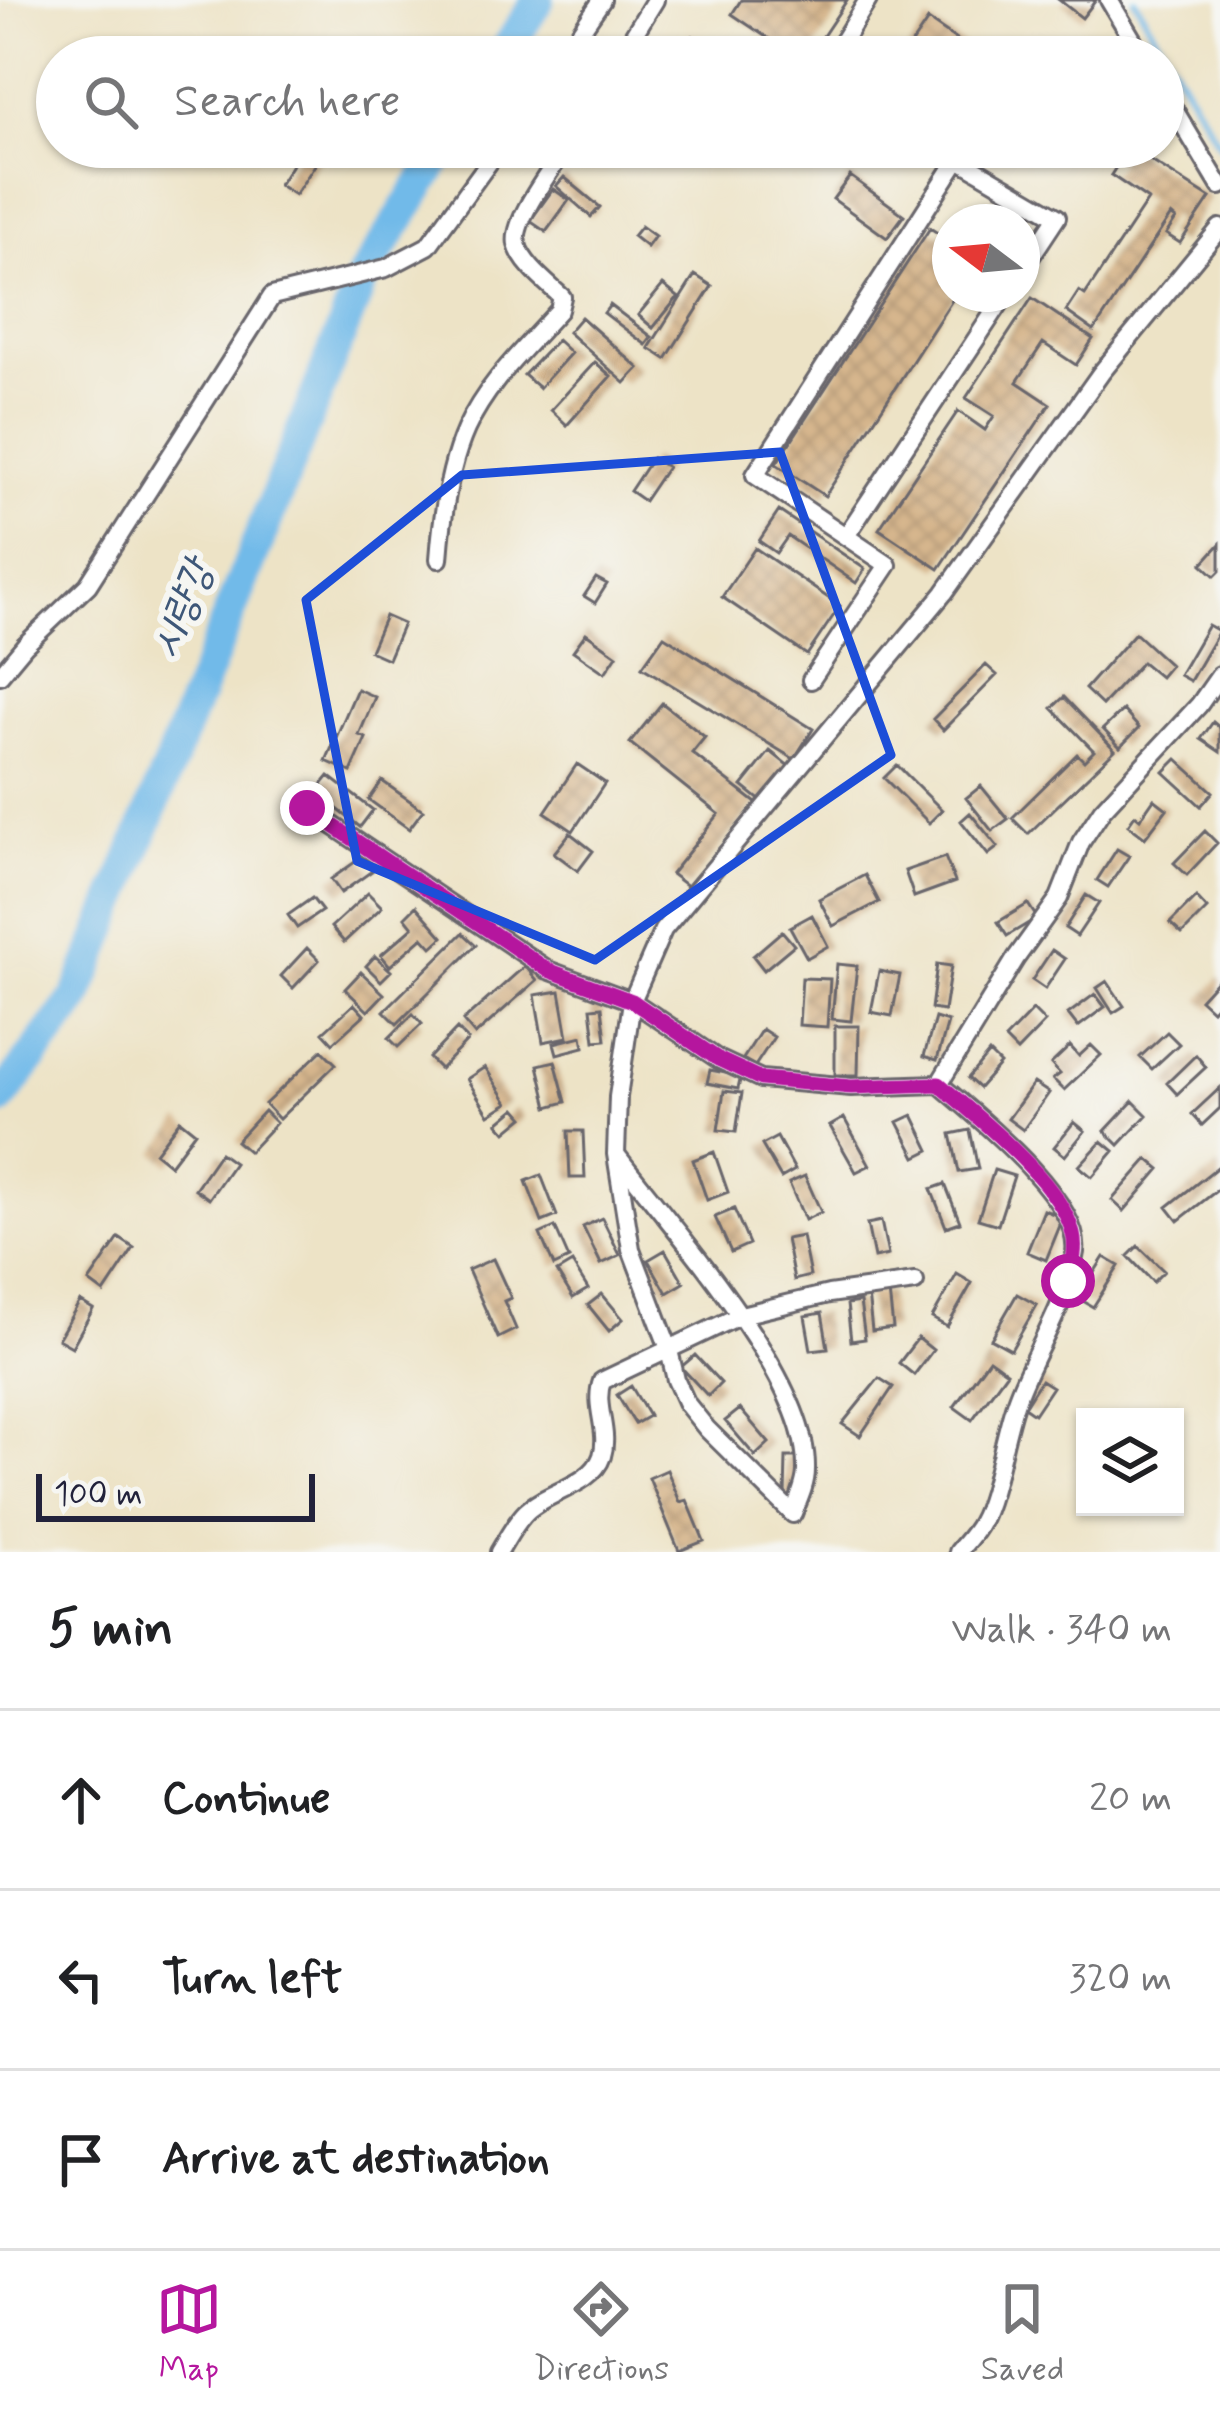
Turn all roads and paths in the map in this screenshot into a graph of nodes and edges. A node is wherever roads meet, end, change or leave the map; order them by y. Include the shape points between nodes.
1 (602, 0) edge
2 (655, 0) edge
3 (868, 0) edge
4 (1109, 0) edge
5 (577, 36) edge
6 (633, 36) edge
7 (846, 36) edge
8 (1130, 36) edge
9 (1184, 126) edge
10 (485, 168) edge
11 (553, 168) edge
12 (952, 168) edge
13 (973, 168) edge
14 (1220, 186) edge
15 (1035, 204) edge
16 (1040, 207) edge
17 (1220, 228) edge
18 (1040, 243) edge
19 (994, 312) edge
20 (846, 536) junction
21 (439, 559) dead end
22 (0, 675) edge
23 (1220, 675) edge
24 (811, 680) dead end
25 (307, 808) dead end
26 (632, 1001) junction
27 (939, 1084) junction
28 (616, 1154) junction
29 (915, 1282) dead end
30 (741, 1315) junction
31 (668, 1346) junction
32 (499, 1552) edge
33 (958, 1552) edge

1 - 5 street
2 - 6 street
3 - 7 street
4 - 8 street
9 - 14 street
10 - 22 street via 428,246 386,268 272,296 88,585
11 - 21 street via 520,222 518,244 562,297 559,310 495,382 465,431
12 - 20 street via 755,476
13 - 15 street
16 - 18 street via 1057,217
17 - 26 street via 1101,374 944,593 663,930
19 - 20 street
20 - 24 street via 888,565
23 - 27 street via 1102,809 1059,898
25 - 26 street via 548,970
26 - 27 street via 761,1079
26 - 28 street
27 - 33 street via 1038,1177 1070,1221 1076,1248 1018,1395 982,1520
28 - 30 street
28 - 31 street via 631,1249
29 - 30 street
30 - 31 street
30 - 31 street via 801,1438 806,1470 793,1514 687,1404
31 - 32 street via 602,1381 602,1459 524,1514

